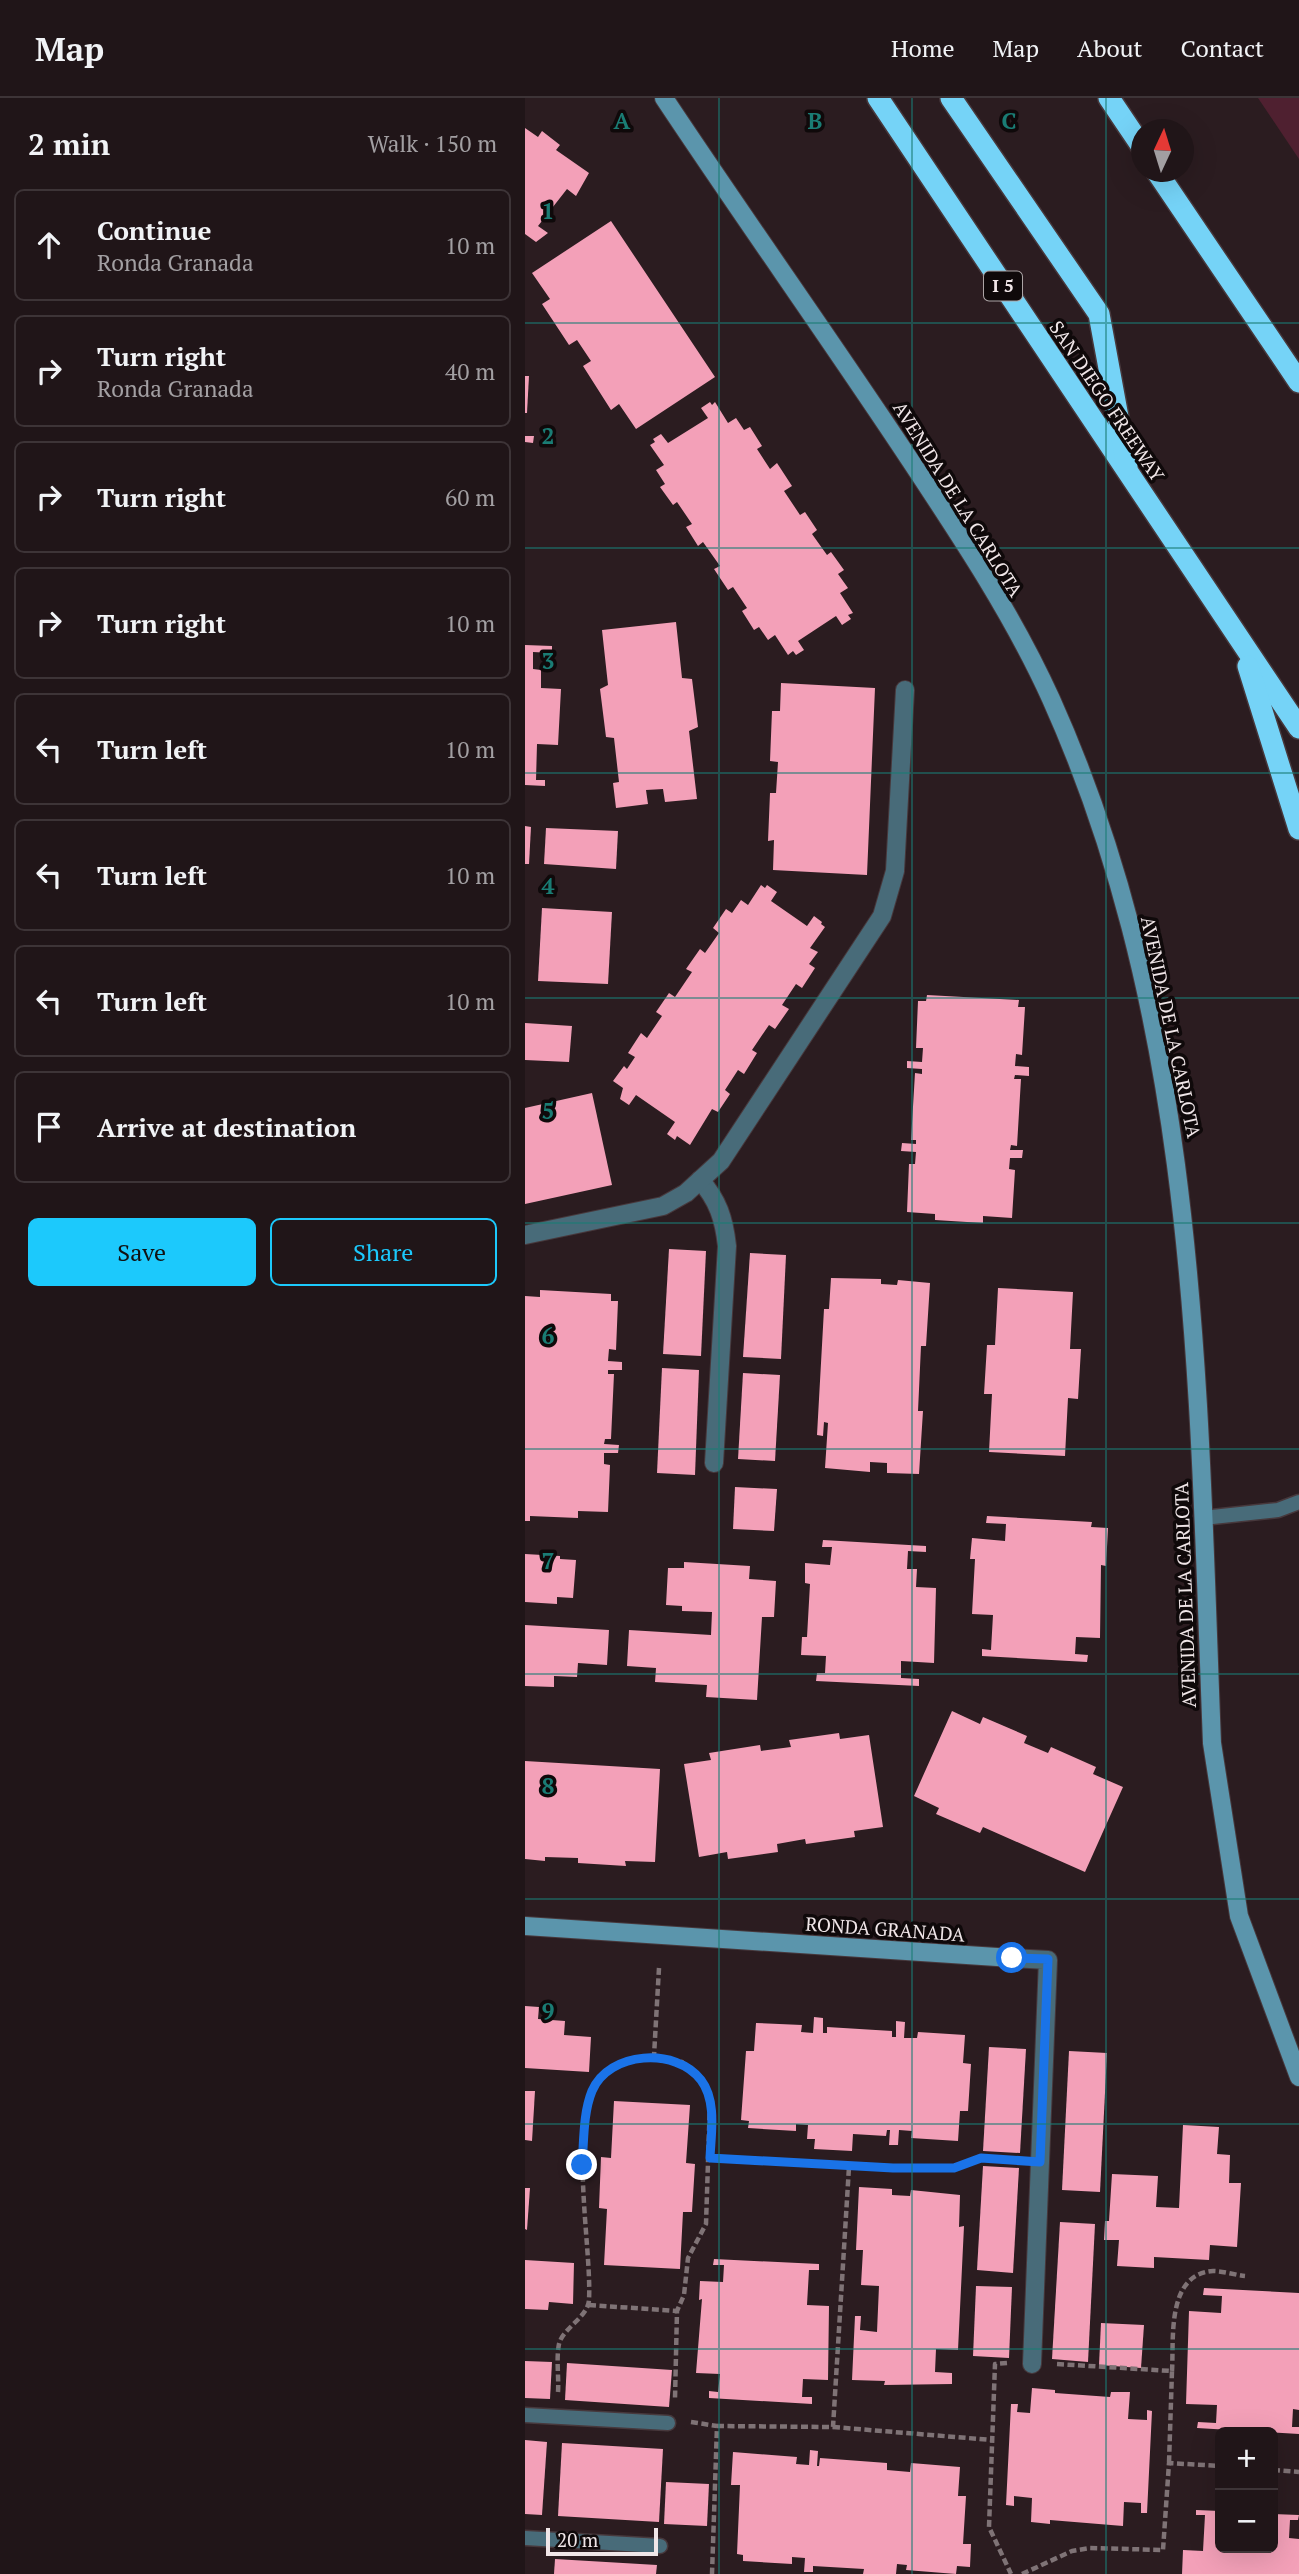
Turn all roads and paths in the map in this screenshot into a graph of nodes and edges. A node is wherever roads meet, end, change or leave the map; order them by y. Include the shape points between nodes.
1 (664, 98) edge
2 (878, 98) edge
3 (951, 98) edge
4 (1109, 98) edge
5 (1131, 131) edge
6 (1164, 182) edge
7 (1299, 382) edge
8 (1128, 475) junction
9 (1241, 644) junction
10 (905, 690) dead end
11 (1299, 728) edge
12 (1299, 829) edge
13 (700, 1180) junction
14 (525, 1235) edge
15 (714, 1463) dead end
16 (1299, 1502) edge
17 (1203, 1518) junction
18 (525, 1926) edge
19 (1012, 1958) joint
20 (659, 1968) dead end
21 (654, 2056) junction
22 (1299, 2077) edge
23 (710, 2158) junction
24 (1040, 2162) junction
25 (849, 2167) junction
26 (1245, 2276) dead end
27 (589, 2305) junction
28 (677, 2311) junction
29 (1032, 2364) junction
30 (1173, 2371) junction
31 (681, 2410) dead end
32 (525, 2415) edge
33 (558, 2417) junction
34 (688, 2421) dead end
35 (668, 2423) dead end
36 (717, 2426) junction
37 (833, 2427) junction
38 (992, 2440) junction
39 (1169, 2463) junction
40 (1215, 2466) edge
41 (1278, 2470) edge
42 (1299, 2472) edge
43 (525, 2538) edge
44 (660, 2546) dead end
45 (712, 2574) edge
46 (1011, 2574) edge
47 (1021, 2574) edge

1 - 17 main road, AVENIDA DE LA CARLOTA via 979,565 1050,698 1109,851 1142,966 1174,1142 1193,1300
2 - 8 highway, SAN DIEGO FREEWAY / I 5
3 - 8 highway via 1099,314
4 - 5 highway
6 - 7 highway
8 - 9 highway, SAN DIEGO FREEWAY / I 5
9 - 11 highway, SAN DIEGO FREEWAY / I 5
9 - 12 highway
10 - 13 street via 895,871 881,916 721,1161
13 - 14 street via 663,1206
13 - 15 street via 714,1195 724,1219 727,1246
16 - 17 lane via 1278,1510
17 - 22 main road, AVENIDA DE LA CARLOTA via 1212,1743 1239,1916
18 - 19 main road, RONDA GRANADA
19 - 24 street, RONDA GRANADA via 1048,1959
20 - 21 path
21 - 23 path via 682,2062 702,2080 710,2100
21 - 27 path via 630,2060 602,2076 593,2090 582,2165
23 - 25 path
23 - 28 path via 706,2224 688,2258 684,2295
24 - 25 path via 981,2158 954,2168
24 - 29 street, RONDA GRANADA
25 - 37 path
26 - 30 path via 1212,2271 1192,2278 1181,2291
27 - 28 path
27 - 33 path via 559,2342
28 - 31 path via 675,2400
29 - 30 path
29 - 38 path via 995,2364
30 - 39 path
32 - 33 lane
33 - 35 lane
34 - 36 path
36 - 37 path
36 - 45 path
37 - 38 path
38 - 46 path via 989,2527
39 - 40 path
39 - 47 path via 1163,2550 1072,2551
41 - 42 path
43 - 44 lane

